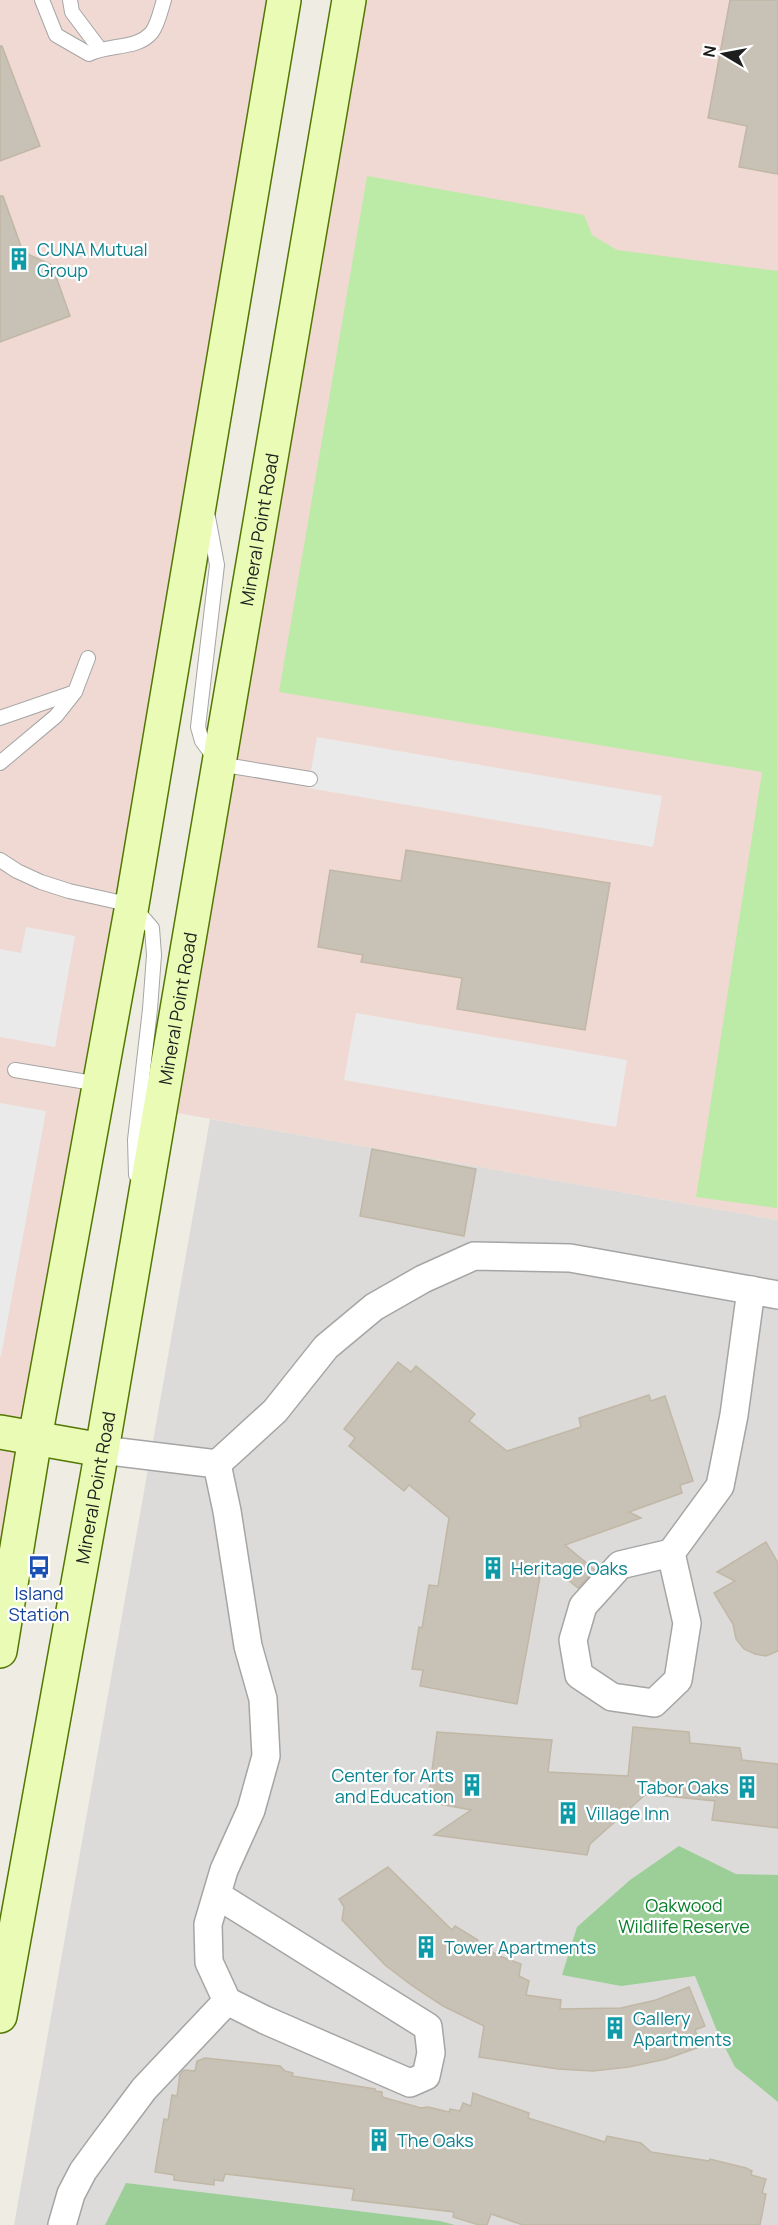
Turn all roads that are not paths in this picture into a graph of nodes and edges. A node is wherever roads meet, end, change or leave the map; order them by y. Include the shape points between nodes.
1 (164, 0) edge
2 (284, 0) edge
3 (349, 0) edge
4 (70, 1) edge
5 (42, 2) edge
6 (99, 48) junction
7 (202, 483) junction
8 (88, 658) dead end
9 (75, 692) junction
10 (0, 718) edge
11 (0, 763) edge
12 (219, 764) junction
13 (310, 779) dead end
14 (0, 860) edge
15 (132, 905) junction
16 (15, 1070) dead end
17 (100, 1084) junction
18 (138, 1228) junction
19 (751, 1290) junction
20 (778, 1295) edge
21 (0, 1431) edge
22 (35, 1438) junction
23 (102, 1450) junction
24 (217, 1464) junction
25 (671, 1553) junction
26 (0, 1651) edge
27 (217, 1895) junction
28 (227, 2001) junction
29 (0, 2016) edge
30 (62, 2225) edge

1 - 6 lane via 153,32 140,42
2 - 7 main road
3 - 12 main road, Mineral Point Road
4 - 5 lane
4 - 6 lane via 72,12
5 - 6 lane via 56,35 88,54
7 - 12 lane via 217,566 198,727 202,741
7 - 15 main road
8 - 9 lane
9 - 10 lane
9 - 11 lane via 56,716
12 - 13 lane
12 - 18 main road, Mineral Point Road
14 - 15 lane via 41,882
15 - 17 main road
15 - 18 lane via 152,928 154,955 135,1140
16 - 17 lane
17 - 22 main road
18 - 23 main road, Mineral Point Road
19 - 20 street
19 - 24 street via 570,1258 474,1256 374,1307 326,1347 275,1411
19 - 25 street via 735,1415 720,1486
21 - 22 main road
22 - 23 main road
22 - 26 main road
23 - 24 street
23 - 29 main road, Mineral Point Road
24 - 27 street via 248,1646 262,1699 266,1756 251,1810
25 - 25 street via 687,1623 678,1680 654,1703 612,1697 579,1675 573,1640 583,1606 620,1565
27 - 28 street via 208,1924 209,1962
27 - 28 street via 428,2027 431,2053 426,2076 410,2083
28 - 30 street via 144,2089 102,2145 71,2194

